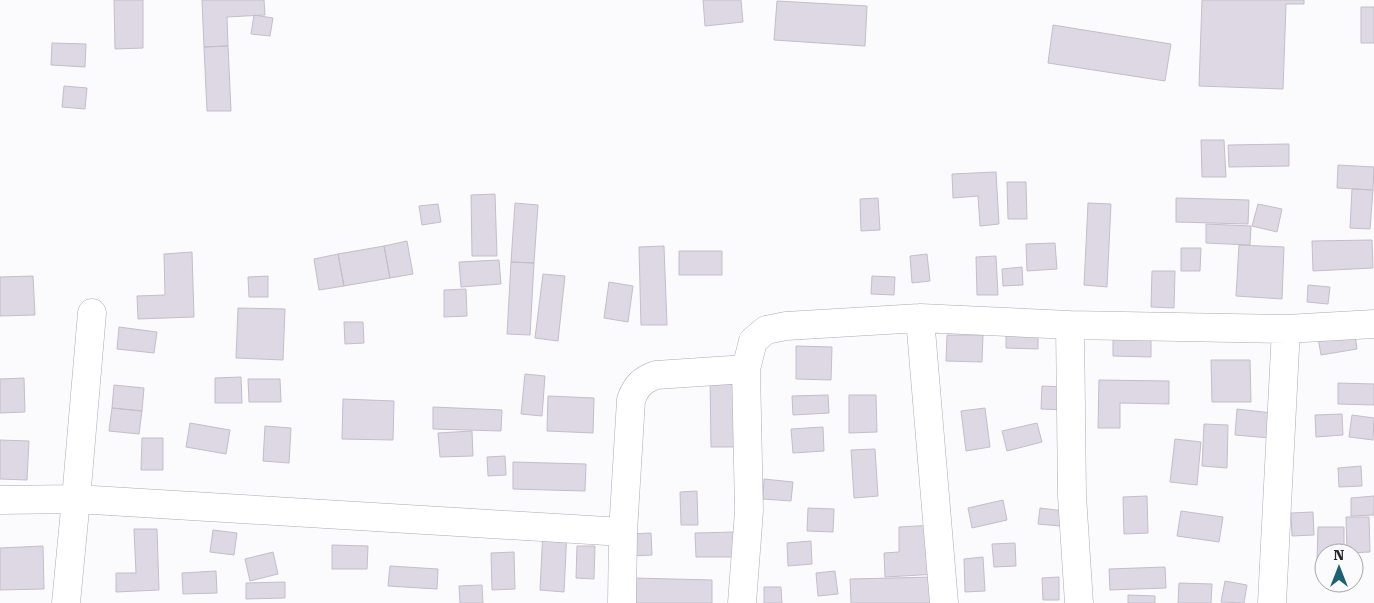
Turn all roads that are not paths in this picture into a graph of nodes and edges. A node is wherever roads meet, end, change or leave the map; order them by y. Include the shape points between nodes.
1 (92, 313) dead end
2 (920, 318) junction
3 (1374, 324) edge
4 (1070, 325) junction
5 (1286, 329) junction
6 (746, 368) junction
7 (76, 499) junction
8 (0, 500) edge
9 (623, 532) junction
10 (66, 603) edge
11 (622, 603) edge
12 (742, 603) edge
13 (944, 603) edge
14 (1079, 603) edge
15 (1272, 603) edge

1 - 7 street
2 - 4 street
2 - 6 street via 766,330 752,341
2 - 13 street
3 - 5 street
4 - 5 street
4 - 14 street via 1072,496
5 - 15 street
6 - 9 street via 656,375 644,379 636,388 631,400
6 - 12 street via 749,511
7 - 8 street
7 - 9 street
7 - 10 street
9 - 11 street

